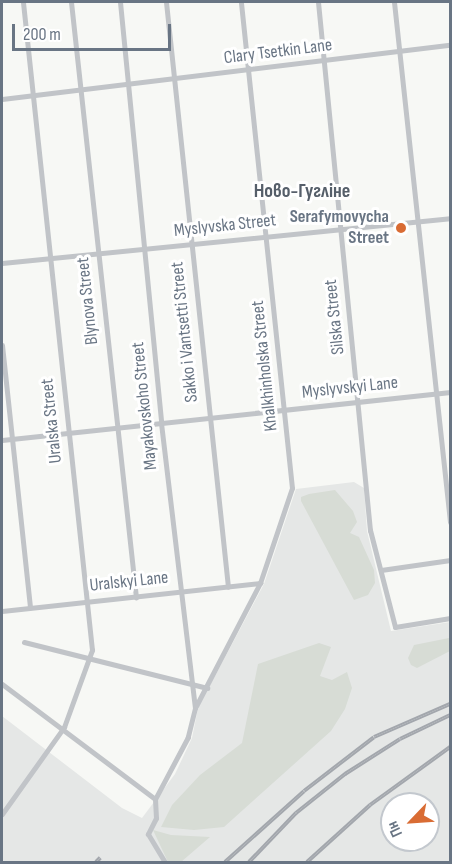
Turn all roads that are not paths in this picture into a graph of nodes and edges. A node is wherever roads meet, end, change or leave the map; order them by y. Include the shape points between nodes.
1 (23, 2) edge
2 (71, 2) edge
3 (120, 2) edge
4 (166, 2) edge
5 (241, 2) edge
6 (318, 2) edge
7 (394, 2) edge
8 (450, 45) edge
9 (399, 51) junction
10 (324, 61) junction
11 (248, 70) junction
12 (174, 80) junction
13 (128, 85) junction
14 (80, 91) junction
15 (34, 96) junction
16 (2, 99) edge
17 (450, 218) edge
18 (417, 222) junction
19 (340, 230) junction
20 (266, 237) junction
21 (191, 244) junction
22 (145, 249) junction
23 (98, 254) junction
24 (51, 258) junction
25 (2, 263) edge
26 (2, 345) edge
27 (450, 392) edge
28 (436, 394) junction
29 (360, 402) junction
30 (285, 410) junction
31 (210, 418) junction
32 (161, 423) junction
33 (117, 427) junction
34 (69, 433) junction
35 (12, 439) junction
36 (2, 440) edge
37 (450, 522) edge
38 (450, 560) edge
39 (381, 570) junction
40 (260, 583) junction
41 (228, 587) junction
42 (181, 592) junction
43 (136, 597) junction
44 (87, 602) junction
45 (30, 608) junction
46 (2, 611) edge
47 (450, 618) edge
48 (24, 642) dead end
49 (90, 662) junction
50 (2, 684) edge
51 (192, 687) junction
52 (207, 688) junction
53 (195, 708) junction
54 (64, 727) junction
55 (155, 799) junction
56 (2, 814) edge
57 (165, 862) edge

1 - 15 street, Uralska Street
2 - 14 street, Blynova Street
3 - 13 street, Mayakovskoho Street
4 - 12 street, Sakko i Vantsetti Street
5 - 11 street, Khalkhinholska Street
6 - 10 street, Silska Street
7 - 9 street
8 - 9 street, Clary Tsetkin Lane
9 - 10 street, Clary Tsetkin Lane
9 - 18 street
10 - 11 street, Clary Tsetkin Lane
10 - 19 street, Silska Street
11 - 12 street, Clary Tsetkin Lane
11 - 20 street, Khalkhinholska Street
12 - 13 street, Clary Tsetkin Lane
12 - 21 street, Sakko i Vantsetti Street
13 - 14 street, Clary Tsetkin Lane
13 - 22 street, Mayakovskoho Street
14 - 15 street, Clary Tsetkin Lane
14 - 23 street, Blynova Street
15 - 16 street, Clary Tsetkin Lane
15 - 24 street, Uralska Street
17 - 18 street, Myslyvska Street
18 - 19 street, Myslyvska Street
18 - 28 street
19 - 20 street, Myslyvska Street
19 - 29 street, Silska Street
20 - 21 street, Myslyvska Street
20 - 30 street, Khalkhinholska Street
21 - 22 street, Myslyvska Street
21 - 31 street, Sakko i Vantsetti Street
22 - 23 street, Myslyvska Street
22 - 32 street, Mayakovskoho Street
23 - 24 street, Myslyvska Street
23 - 33 street, Blynova Street
24 - 25 street, Myslyvska Street
24 - 34 street, Uralska Street
26 - 35 street
27 - 28 street, Myslyvskyi Lane
28 - 29 street, Myslyvskyi Lane
28 - 37 street
29 - 30 street, Myslyvskyi Lane
29 - 39 street, Silska Street via 370,530
30 - 31 street, Myslyvskyi Lane
30 - 40 street, Khalkhinholska Street via 292,488
31 - 32 street, Myslyvskyi Lane
31 - 41 street, Sakko i Vantsetti Street
32 - 33 street, Myslyvskyi Lane
32 - 42 street, Mayakovskoho Street
33 - 34 street, Myslyvskyi Lane
33 - 43 street, Blynova Street
34 - 35 street, Myslyvskyi Lane
34 - 44 street, Uralska Street
35 - 36 street, Myslyvskyi Lane
35 - 45 street
38 - 39 street
39 - 47 street, Silska Street via 395,627
40 - 41 street, Uralskyi Lane
40 - 52 street, Khalkhinholska Street
41 - 42 street, Uralskyi Lane
42 - 43 street, Uralskyi Lane
42 - 51 street, Mayakovskoho Street
43 - 44 street, Uralskyi Lane
44 - 45 street, Uralskyi Lane
44 - 49 street, Uralska Street
45 - 46 street, Uralskyi Lane
48 - 49 street
49 - 51 street
49 - 54 street, Uralska Street
50 - 54 street
51 - 52 street
51 - 53 street, Mayakovskoho Street
52 - 53 street, Khalkhinholska Street
53 - 55 street, Mayakovskoho Street via 188,737
54 - 55 street
54 - 56 street, Uralska Street
55 - 57 street via 156,818 148,834

